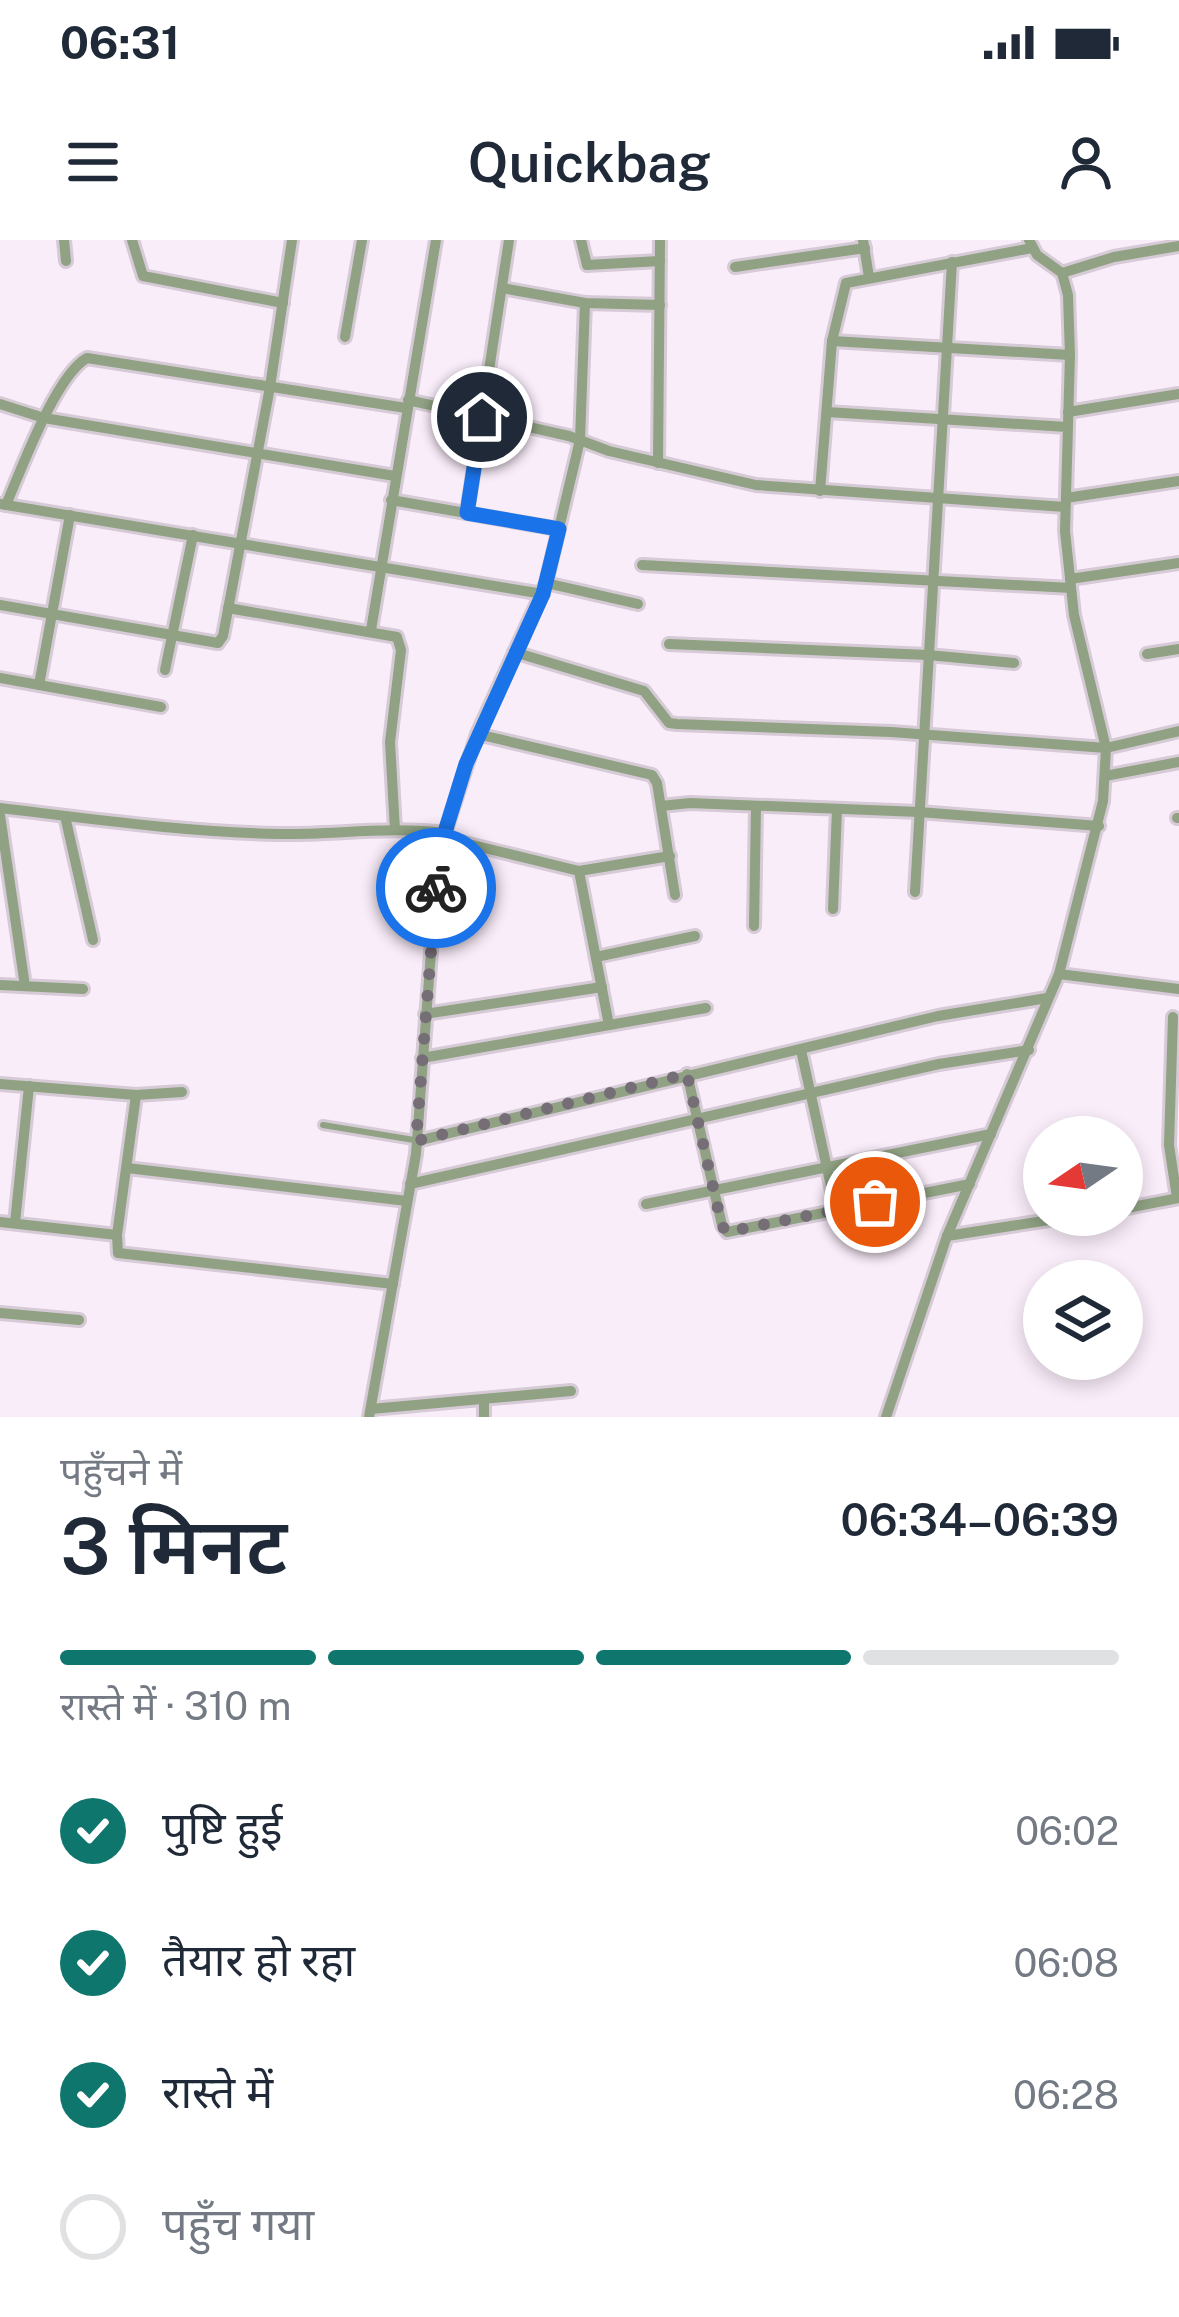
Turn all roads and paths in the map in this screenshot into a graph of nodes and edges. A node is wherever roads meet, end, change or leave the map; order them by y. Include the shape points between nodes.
1 (64, 240) edge
2 (132, 240) edge
3 (292, 240) edge
4 (362, 240) edge
5 (436, 240) edge
6 (509, 240) edge
7 (581, 240) edge
8 (660, 240) edge
9 (1112, 240) edge
10 (864, 244) edge
11 (1031, 244) edge
12 (1179, 246) edge
13 (1114, 257) junction
14 (66, 261) dead end
15 (660, 261) junction
16 (952, 262) junction
17 (735, 267) dead end
18 (1062, 273) junction
19 (869, 277) junction
20 (502, 287) junction
21 (283, 303) junction
22 (585, 303) junction
23 (660, 304) junction
24 (346, 337) dead end
25 (832, 341) junction
26 (944, 348) junction
27 (1070, 355) junction
28 (270, 387) junction
29 (1179, 394) edge
30 (0, 404) edge
31 (407, 404) junction
32 (827, 412) junction
33 (1068, 412) junction
34 (482, 417) junction
35 (44, 418) junction
36 (940, 419) junction
37 (1067, 427) junction
38 (580, 440) junction
39 (257, 453) junction
40 (658, 463) junction
41 (395, 476) junction
42 (1179, 481) edge
43 (820, 491) junction
44 (391, 500) junction
45 (936, 500) junction
46 (1065, 503) junction
47 (3, 504) edge
48 (467, 513) junction
49 (70, 515) junction
50 (559, 529) junction
51 (193, 535) junction
52 (240, 542) junction
53 (1179, 563) edge
54 (380, 565) junction
55 (642, 566) dead end
56 (932, 579) junction
57 (1070, 584) junction
58 (545, 588) junction
59 (638, 604) dead end
60 (0, 605) edge
61 (228, 608) junction
62 (52, 614) junction
63 (371, 631) junction
64 (170, 637) junction
65 (669, 644) dead end
66 (1179, 649) edge
67 (514, 652) junction
68 (1147, 654) dead end
69 (928, 655) junction
70 (1014, 663) dead end
71 (165, 670) dead end
72 (0, 678) edge
73 (38, 685) junction
74 (161, 707) dead end
75 (1179, 731) edge
76 (477, 734) junction
77 (924, 734) junction
78 (1106, 748) junction
79 (1179, 762) edge
80 (1105, 776) junction
81 (661, 806) junction
82 (756, 806) junction
83 (837, 808) junction
84 (0, 811) edge
85 (919, 812) junction
86 (65, 816) junction
87 (1099, 826) junction
88 (395, 830) junction
89 (444, 835) junction
90 (670, 856) junction
91 (579, 872) junction
92 (915, 892) dead end
93 (675, 895) dead end
94 (833, 909) dead end
95 (754, 926) dead end
96 (695, 936) dead end
97 (93, 940) dead end
98 (596, 957) junction
99 (1059, 974) junction
100 (0, 985) edge
101 (25, 986) junction
102 (602, 987) junction
103 (1179, 988) edge
104 (83, 989) dead end
105 (1047, 998) junction
106 (706, 1008) dead end
107 (425, 1014) junction
108 (1172, 1017) dead end
109 (608, 1025) junction
110 (1029, 1049) junction
111 (801, 1050) junction
112 (422, 1058) junction
113 (687, 1074) junction
114 (0, 1084) edge
115 (29, 1086) junction
116 (182, 1092) dead end
117 (811, 1093) junction
118 (136, 1095) junction
119 (696, 1120) junction
120 (323, 1125) dead end
121 (991, 1134) junction
122 (416, 1141) junction
123 (826, 1166) junction
124 (127, 1168) junction
125 (410, 1184) junction
126 (970, 1184) junction
127 (714, 1190) junction
128 (1178, 1198) edge
129 (407, 1201) junction
130 (646, 1204) dead end
131 (1143, 1205) edge
132 (836, 1209) junction
133 (0, 1222) edge
134 (15, 1223) junction
135 (1023, 1224) edge
136 (117, 1234) junction
137 (947, 1236) junction
138 (393, 1284) junction
139 (0, 1313) edge
140 (79, 1320) dead end
141 (571, 1391) dead end
142 (484, 1399) junction
143 (370, 1413) edge
144 (484, 1417) edge
145 (886, 1417) edge

1 - 14 street
2 - 21 street via 143,276
3 - 21 street
4 - 24 street
5 - 31 street
6 - 20 street
7 - 15 street via 587,266
8 - 15 street
9 - 13 street
10 - 17 street
10 - 19 street
11 - 16 street
11 - 18 street
12 - 13 street
13 - 18 street
15 - 23 street
16 - 19 street
16 - 26 street
18 - 27 street
19 - 25 street via 846,283
20 - 22 street
20 - 34 street
21 - 28 street
22 - 23 street
22 - 38 street
23 - 40 street
25 - 26 street
25 - 32 street
26 - 27 street
26 - 36 street
27 - 33 street
28 - 31 street
28 - 35 street via 87,358
28 - 39 street
29 - 33 street
30 - 35 street
31 - 34 street
31 - 41 street
32 - 36 street
32 - 43 street
33 - 37 street
34 - 38 street
34 - 48 street
35 - 39 street
35 - 47 street
36 - 37 street
36 - 45 street
37 - 46 street
38 - 40 street
38 - 50 street
39 - 41 street
39 - 52 street
40 - 43 street
41 - 44 street
42 - 46 street
43 - 45 street
44 - 48 street
44 - 54 street
45 - 46 street
45 - 56 street
46 - 57 street
47 - 49 street
48 - 50 street
49 - 51 street
49 - 62 street
50 - 58 street
51 - 52 street
51 - 64 street
52 - 54 street
52 - 61 street
53 - 57 street
54 - 58 street
54 - 63 street
55 - 56 street
56 - 57 street
56 - 69 street
57 - 78 street
58 - 59 street
58 - 67 street
60 - 62 street
61 - 63 street
61 - 64 street via 218,643
62 - 64 street
62 - 73 street
63 - 88 street via 400,642 390,742
64 - 71 street
65 - 69 street
66 - 68 street
67 - 76 street
67 - 77 street via 644,691 669,723
69 - 70 street
69 - 77 street
72 - 73 street
73 - 74 street
75 - 78 street
76 - 81 street via 644,771 657,783
76 - 89 street
77 - 78 street
77 - 85 street
78 - 80 street
79 - 80 street
80 - 87 street
81 - 82 street
81 - 90 street
82 - 83 street
82 - 95 street
83 - 85 street
83 - 94 street
84 - 86 street
84 - 101 street
85 - 87 street
85 - 92 street
86 - 88 street via 274,834
86 - 97 street
87 - 99 street
88 - 89 street
89 - 91 street
89 - 107 street
90 - 91 street
90 - 93 street
91 - 98 street
96 - 98 street
98 - 102 street
99 - 103 street
99 - 105 street
100 - 101 street
101 - 104 street
102 - 107 street
102 - 109 street
105 - 110 street
105 - 111 street
106 - 109 street
107 - 112 street
108 - 128 street via 1169,1145
109 - 112 street
110 - 117 street
110 - 121 street
111 - 113 street
111 - 117 street
112 - 122 street
113 - 119 street
113 - 122 street
114 - 115 street
115 - 118 street
115 - 134 street
116 - 118 street
117 - 119 street
117 - 123 street
118 - 124 street
119 - 125 street
119 - 127 street
120 - 122 lane
121 - 123 street
121 - 126 street
122 - 125 street
123 - 127 street
123 - 132 street
124 - 129 street
124 - 136 street
125 - 129 street
126 - 132 street
126 - 137 street
127 - 130 street
127 - 132 street via 727,1232
128 - 131 street
129 - 138 street
133 - 134 street
134 - 136 street
135 - 137 street
136 - 138 street via 123,1255
137 - 145 street
138 - 143 street
139 - 140 street
141 - 142 street
142 - 143 street
142 - 144 street

